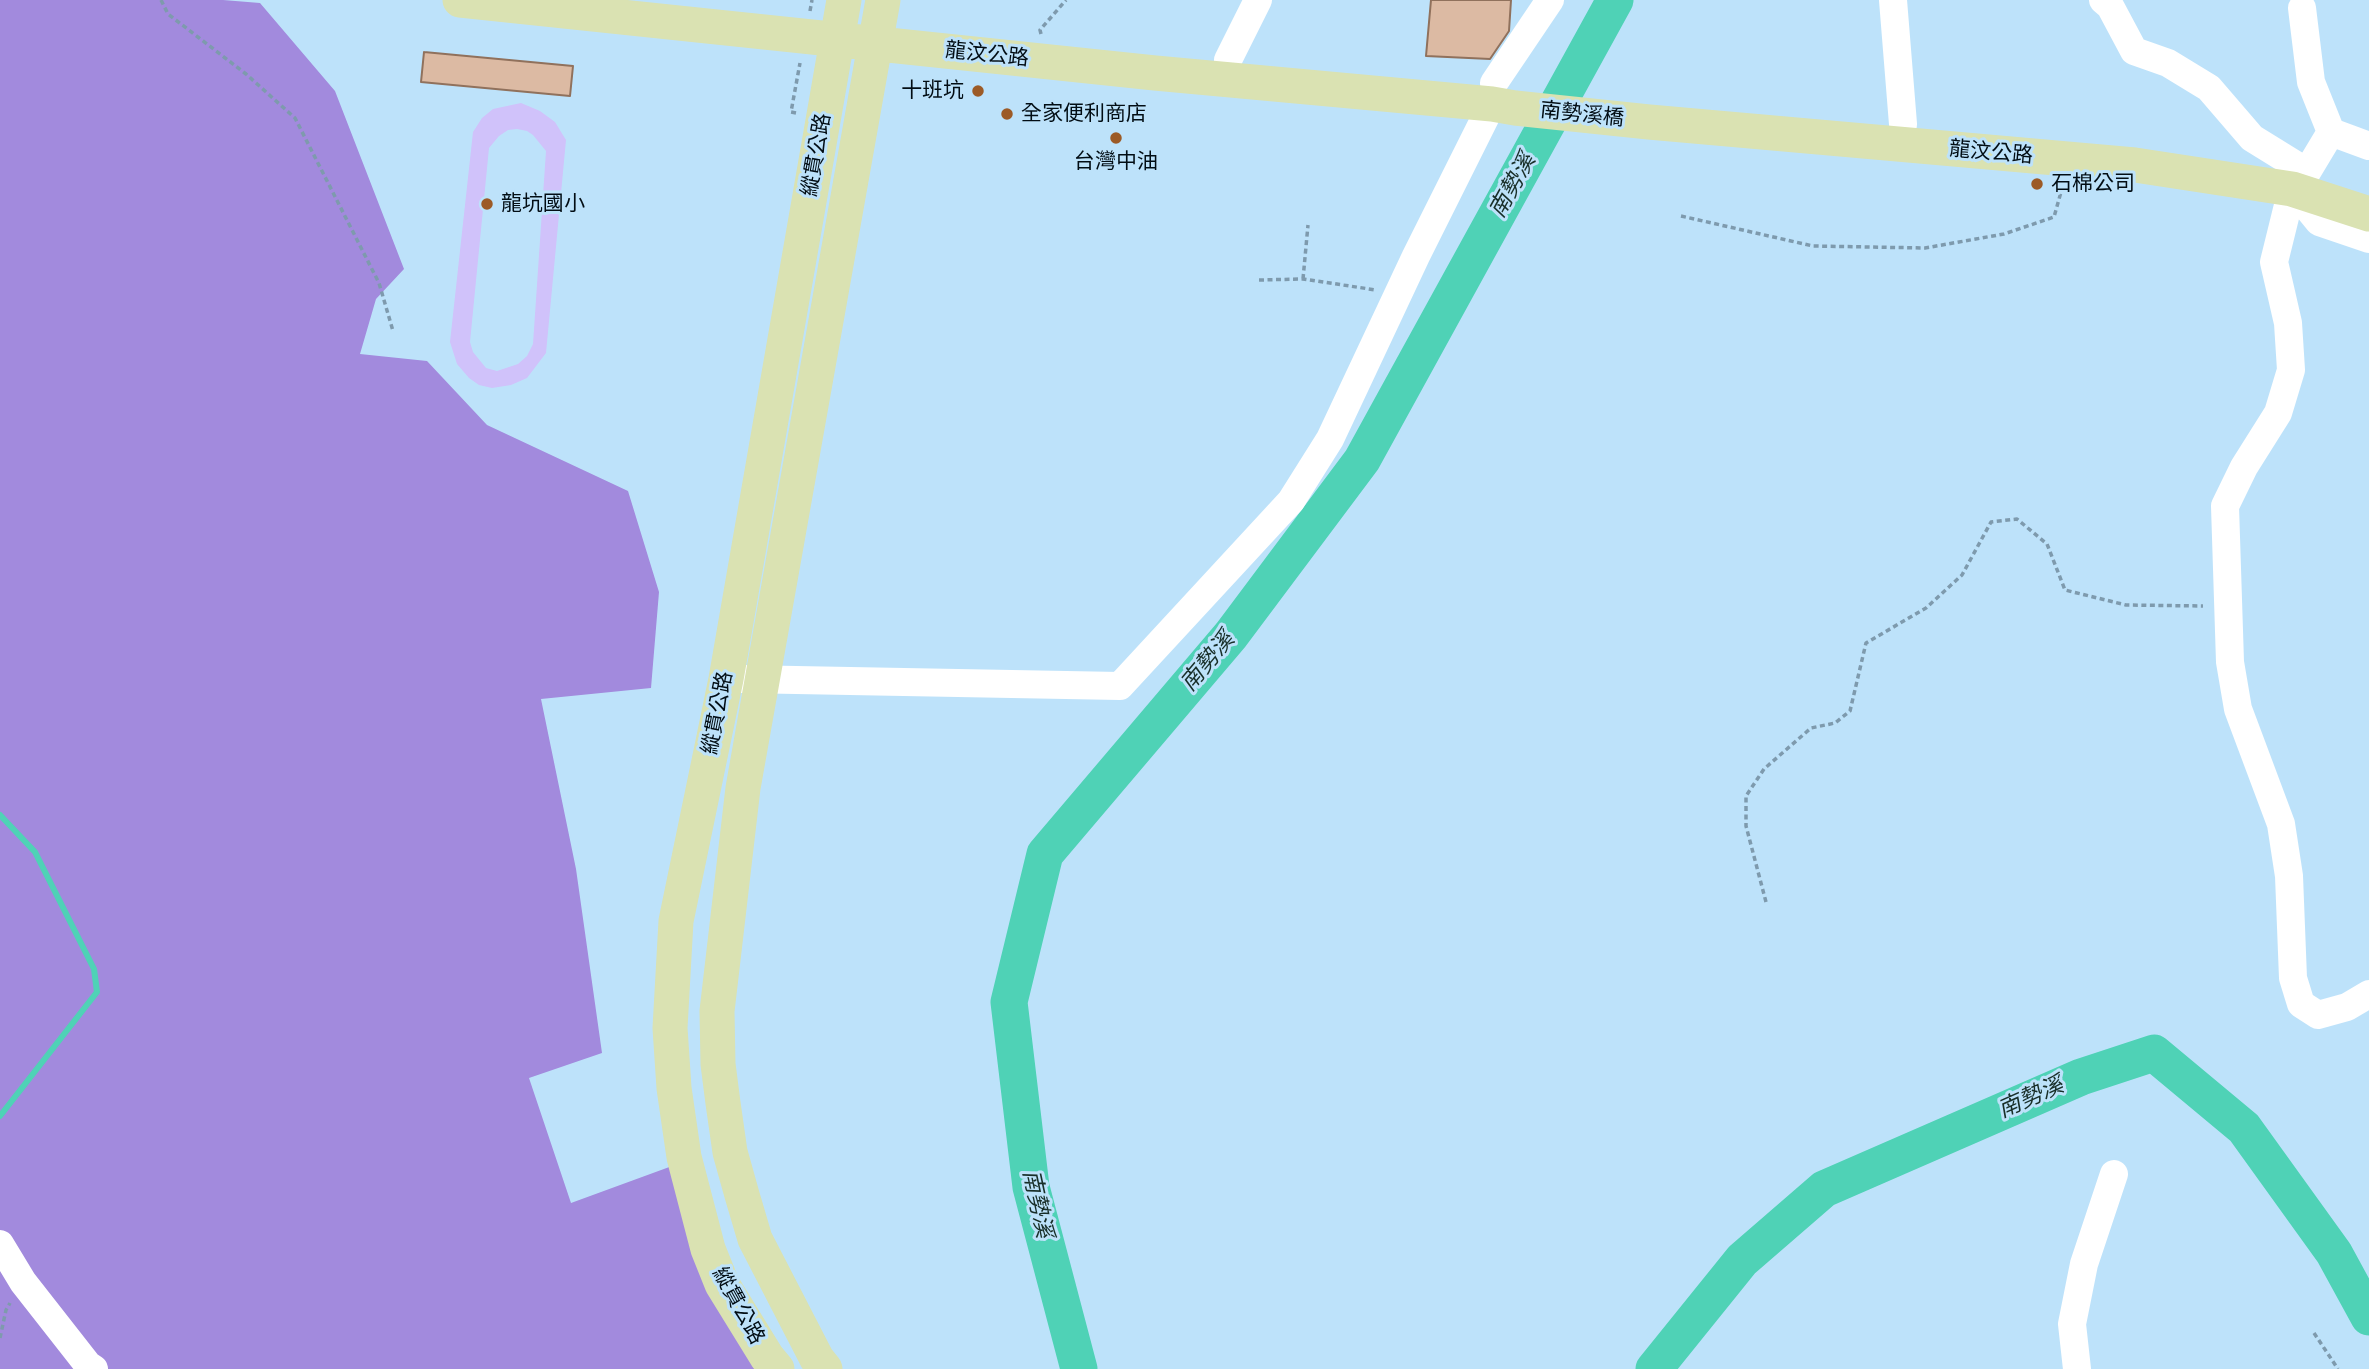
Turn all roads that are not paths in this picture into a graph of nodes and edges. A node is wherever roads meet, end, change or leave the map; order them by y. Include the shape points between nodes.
1 (460, 0) edge
2 (686, 0) edge
3 (1258, 0) edge
4 (1550, 0) edge
5 (1893, 0) edge
6 (2103, 0) edge
7 (2302, 8) dead end
8 (841, 19) edge
9 (879, 22) edge
10 (1228, 60) junction
11 (1156, 64) junction
12 (1506, 95) junction
13 (1652, 111) joint
14 (2331, 132) junction
15 (1902, 135) junction
16 (2369, 146) edge
17 (2300, 180) junction
18 (2369, 191) edge
19 (2369, 214) edge
20 (2369, 239) edge
21 (726, 679) junction
22 (763, 679) junction
23 (2369, 994) edge
24 (2114, 1174) dead end
25 (11, 1262) edge
26 (94, 1369) edge
27 (778, 1369) edge
28 (825, 1369) edge
29 (2077, 1369) edge

1 - 8 main road, 龍汶公路
2 - 8 main road, 龍汶公路
3 - 10 street
4 - 12 street
5 - 15 street
6 - 17 street via 2134,51 2168,63 2209,88 2252,138
7 - 14 street via 2311,82
8 - 9 main road, 龍汶公路
8 - 21 main road, 縱貫公路
9 - 11 main road, 龍汶公路
9 - 22 main road, 縱貫公路
10 - 11 main road, 龍汶公路
10 - 12 main road, 龍汶公路
11 - 12 main road, 龍汶公路
12 - 13 main road, 南勢溪橋
12 - 22 street via 1399,293 1330,439 1291,501 1120,686
13 - 15 main road, 龍汶公路 via 1773,113
14 - 16 street
14 - 17 street
15 - 17 main road, 龍汶公路 via 2070,160
15 - 17 main road, 龍汶公路 via 2010,133 2220,157
17 - 18 main road, 龍汶公路
17 - 19 main road, 龍汶公路
17 - 20 street via 2319,222
17 - 23 street via 2274,262 2288,323 2291,370 2278,413 2225,506 2230,662 2238,709 2281,824 2293,978 2301,1004 2318,1015 2347,1007
21 - 22 street
21 - 27 main road, 縱貫公路 via 676,921 670,1028 674,1088 684,1157 708,1249 722,1284
22 - 28 main road, 縱貫公路 via 743,788 722,955 718,1064 730,1152 755,1239
24 - 29 street via 2084,1264 2074,1312
25 - 26 street

